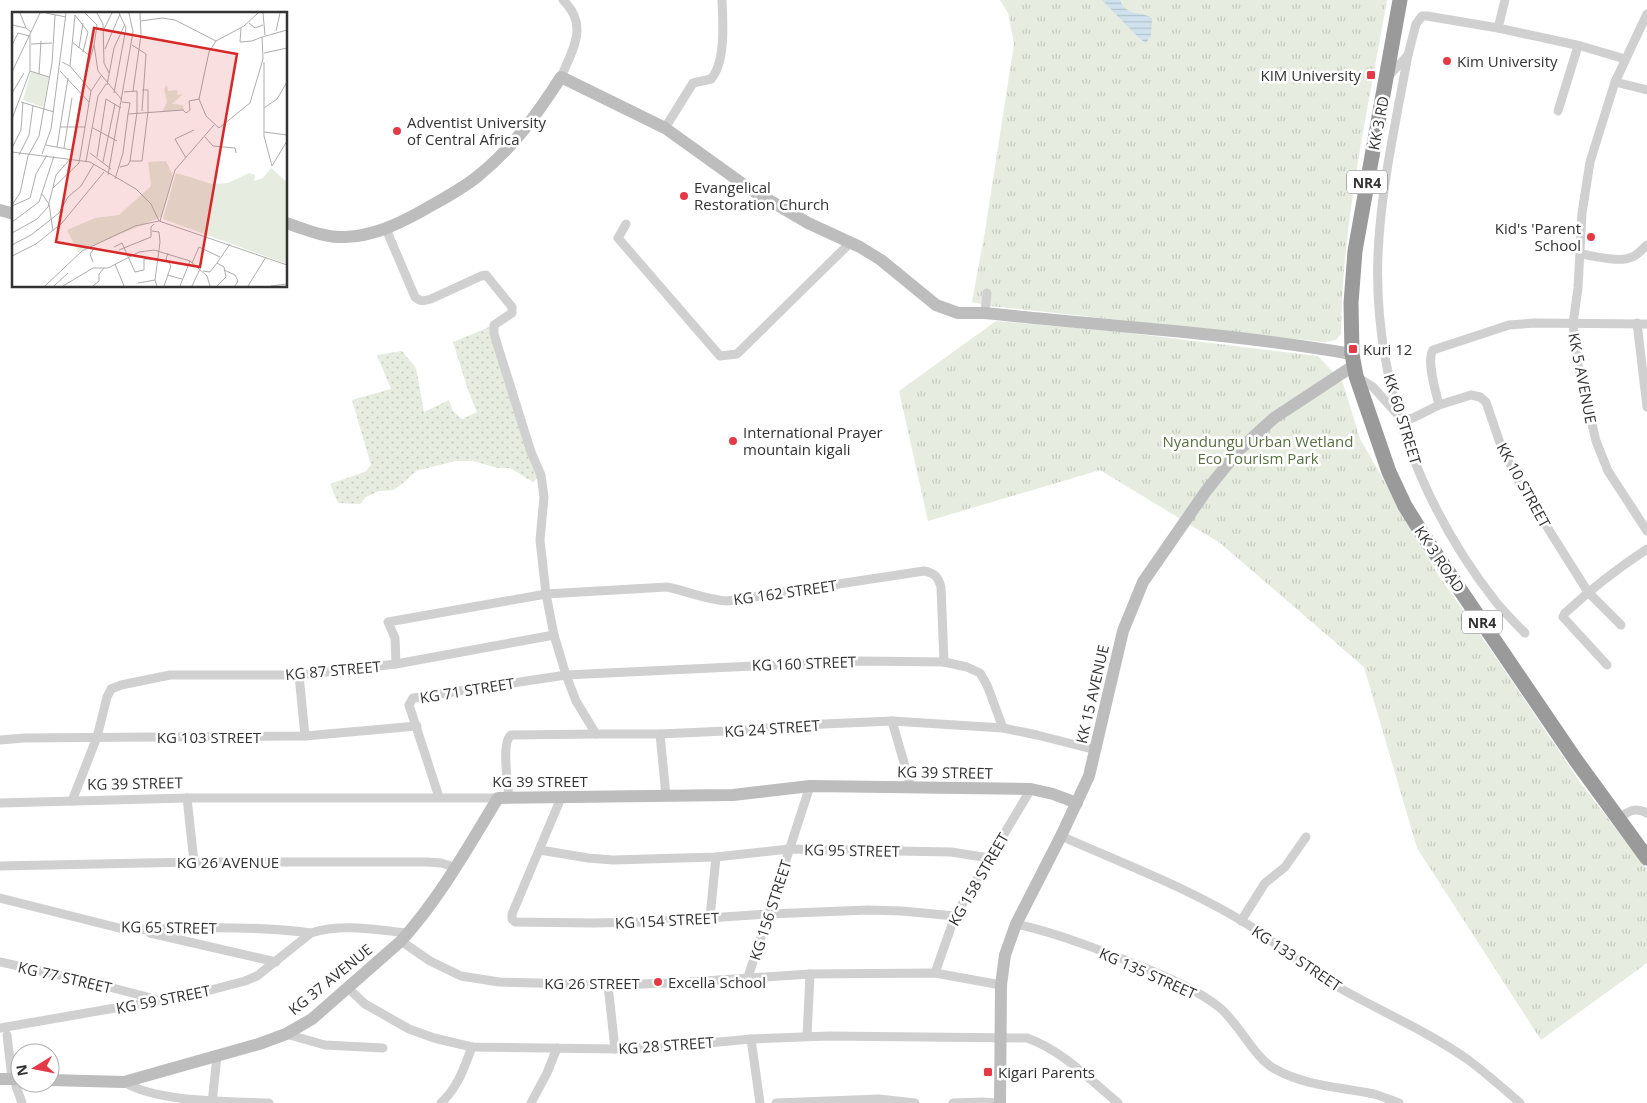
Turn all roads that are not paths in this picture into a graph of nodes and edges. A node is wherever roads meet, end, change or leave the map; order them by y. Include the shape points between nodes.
1 (563, 0) edge
2 (722, 0) edge
3 (1400, 0) edge
4 (1505, 0) edge
5 (1647, 14) edge
6 (1498, 28) junction
7 (1578, 46) junction
8 (1408, 56) junction
9 (1625, 59) junction
10 (561, 78) junction
11 (1387, 78) junction
12 (1615, 82) junction
13 (1647, 90) edge
14 (1558, 111) dead end
15 (665, 128) junction
16 (288, 224) edge
17 (626, 224) dead end
18 (386, 229) junction
19 (850, 243) junction
20 (1647, 245) edge
21 (1581, 254) junction
22 (987, 293) dead end
23 (985, 313) junction
24 (1637, 323) junction
25 (1573, 324) junction
26 (1647, 324) edge
27 (1354, 365) junction
28 (1439, 405) junction
29 (1647, 407) edge
30 (1399, 416) junction
31 (1647, 531) edge
32 (1647, 549) edge
33 (1588, 592) junction
34 (546, 594) junction
35 (1621, 625) dead end
36 (1525, 633) dead end
37 (554, 634) junction
38 (944, 662) junction
39 (396, 664) junction
40 (1607, 665) dead end
41 (299, 674) junction
42 (566, 675) junction
43 (892, 721) junction
44 (417, 726) junction
45 (1003, 728) junction
46 (596, 734) junction
47 (660, 734) junction
48 (305, 736) junction
49 (97, 737) junction
50 (0, 740) edge
51 (1096, 750) junction
52 (810, 786) junction
53 (911, 787) junction
54 (1031, 789) junction
55 (666, 796) junction
56 (187, 798) junction
57 (439, 798) junction
58 (504, 798) junction
59 (561, 798) junction
60 (72, 800) junction
61 (0, 803) edge
62 (1077, 803) junction
63 (1647, 813) edge
64 (1617, 819) junction
65 (1061, 836) junction
66 (1306, 838) dead end
67 (789, 849) junction
68 (540, 850) junction
69 (716, 857) junction
70 (989, 858) junction
71 (1647, 858) edge
72 (194, 862) junction
73 (0, 866) edge
74 (456, 867) junction
75 (0, 898) edge
76 (768, 914) junction
77 (955, 916) junction
78 (710, 917) junction
79 (1241, 921) junction
80 (1016, 924) junction
81 (139, 930) junction
82 (311, 933) junction
83 (405, 937) junction
84 (0, 962) edge
85 (276, 962) junction
86 (935, 973) junction
87 (810, 974) junction
88 (748, 977) junction
89 (608, 984) junction
90 (1001, 985) junction
91 (348, 988) junction
92 (160, 1000) junction
93 (3, 1032) edge
94 (286, 1034) junction
95 (807, 1036) junction
96 (999, 1037) junction
97 (751, 1039) junction
98 (472, 1047) junction
99 (383, 1048) dead end
100 (557, 1048) junction
101 (615, 1049) junction
102 (217, 1056) junction
103 (10, 1070) edge
104 (60, 1080) edge
105 (124, 1082) junction
106 (213, 1102) edge
107 (269, 1103) edge
108 (441, 1103) edge
109 (531, 1103) edge
110 (760, 1103) edge
111 (776, 1103) edge
112 (916, 1103) edge
113 (953, 1103) edge
114 (998, 1103) edge
115 (1118, 1103) edge
116 (1399, 1103) edge
117 (1520, 1103) edge

1 - 10 street via 576,18 577,37
2 - 15 street via 720,63 715,75 712,79 693,83
3 - 11 highway, KK 3 RD / NR4
4 - 6 street
5 - 9 street, KK 5 AVENUE
6 - 7 street
6 - 8 street, KK 60 STREET via 1422,16 1416,24
7 - 9 street
7 - 14 street
8 - 11 street
8 - 30 street, KK 60 STREET via 1381,215 1378,254 1381,335
9 - 12 street, KK 5 AVENUE
10 - 15 street
10 - 18 street via 526,128 477,177 442,200
11 - 27 highway, KK 3 RD / NR4 via 1355,251 1351,303
12 - 13 street
12 - 21 street, KK 5 AVENUE via 1590,162 1582,213
15 - 19 street via 750,189
16 - 18 street via 327,236 344,237
17 - 19 street via 618,238 720,356 737,354
18 - 34 street via 418,300 430,299 486,275 512,307 512,313 494,325 494,334 541,475 544,497 540,540
19 - 23 street via 880,260 936,305 958,313
20 - 21 street via 1631,258
21 - 25 street, KK 5 AVENUE
22 - 23 street
23 - 27 street via 1314,347
24 - 25 street
24 - 26 street
24 - 29 street
25 - 28 street via 1509,325 1434,350 1430,355
25 - 31 street, KK 5 AVENUE via 1578,365 1596,441 1608,471
27 - 30 street
27 - 51 street, KK 15 AVENUE via 1256,433 1206,491 1168,544 1143,582 1123,632
27 - 64 highway, KK 3 ROAD / NR4 via 1386,463 1405,506
28 - 30 street, KK 10 STREET via 1413,418
28 - 33 street, KK 10 STREET via 1471,396 1486,402 1501,446 1519,482
30 - 36 street, KK 60 STREET via 1421,478 1451,536 1498,604
32 - 33 street
33 - 35 street, KK 10 STREET
33 - 40 street via 1563,617
34 - 37 street
34 - 38 street, KG 162 STREET via 667,587 727,601 932,572 940,587
34 - 39 street via 388,622 394,638
37 - 39 street, KG 87 STREET
37 - 42 street
38 - 42 street, KG 160 STREET via 860,660
38 - 45 street, KG 160 STREET via 980,673
39 - 41 street, KG 87 STREET
41 - 48 street
41 - 49 street, KG 87 STREET via 170,675 121,684 111,689 107,697
42 - 44 street, KG 71 STREET via 413,698 409,704
42 - 46 street via 576,701
43 - 45 street, KG 24 STREET
43 - 47 street, KG 24 STREET
43 - 53 street
44 - 48 street, KG 103 STREET
44 - 57 street, KG 71 STREET
45 - 51 street, KG 24 STREET
46 - 47 street, KG 24 STREET
46 - 58 street, KG 24 STREET via 511,735 506,739
47 - 55 street
48 - 49 street, KG 103 STREET
49 - 50 street, KG 103 STREET
49 - 60 street
51 - 62 street, KK 15 AVENUE
52 - 53 street, KG 39 STREET
52 - 55 street, KG 39 STREET via 734,795
52 - 67 street, KG 156 STREET
53 - 54 street, KG 39 STREET
54 - 62 street, KG 39 STREET
54 - 70 street, KG 158 STREET
55 - 59 street, KG 39 STREET
56 - 57 street, KG 39 STREET
56 - 60 street, KG 39 STREET
56 - 72 street
57 - 58 street, KG 39 STREET
58 - 59 street, KG 39 STREET
58 - 74 street, KG 37 AVENUE
59 - 68 street, KG 154 STREET
60 - 61 street, KG 39 STREET
62 - 65 street, KK 15 AVENUE
63 - 64 street via 1632,810
64 - 71 highway, KK 3 ROAD / NR4
65 - 79 street, KG 133 STREET via 1146,873
65 - 80 street, KK 15 AVENUE
66 - 79 street via 1285,868 1265,883
67 - 69 street, KG 95 STREET
67 - 70 street, KG 95 STREET via 951,852
67 - 76 street, KG 156 STREET
68 - 69 street, KG 95 STREET via 613,860
68 - 78 street, KG 154 STREET via 512,914 515,922 592,923
69 - 78 street
70 - 77 street, KG 158 STREET
72 - 73 street, KG 26 AVENUE
72 - 74 street, KG 26 AVENUE via 427,862
74 - 83 street, KG 37 AVENUE via 430,907
75 - 81 street, KG 65 STREET via 123,929
76 - 77 street, KG 154 STREET via 868,910
76 - 78 street, KG 154 STREET
76 - 88 street, KG 156 STREET
77 - 86 street, KG 158 STREET
79 - 117 street, KG 133 STREET via 1336,986 1466,1059
80 - 90 street, KK 15 AVENUE via 1005,955
80 - 116 street, KG 135 STREET via 1122,958 1194,991 1220,1008 1272,1068 1294,1079 1376,1094
81 - 82 street, KG 65 STREET via 285,929
81 - 85 street
82 - 83 street via 343,928
82 - 85 street, KG 59 STREET
83 - 89 street, KG 26 STREET via 439,966 468,978 499,982
83 - 91 street, KG 37 AVENUE
84 - 92 street, KG 77 STREET
85 - 92 street, KG 59 STREET via 245,981
86 - 87 street, KG 26 STREET
86 - 90 street, KG 26 STREET
87 - 88 street, KG 26 STREET
87 - 95 street
88 - 89 street, KG 26 STREET
89 - 101 street
90 - 96 street, KK 15 AVENUE
91 - 94 street, KG 37 AVENUE via 312,1019
91 - 98 street, KG 28 STREET via 365,1004 409,1029
92 - 93 street, KG 59 STREET
93 - 103 street
94 - 99 street via 325,1045
94 - 102 street, KG 37 AVENUE
95 - 96 street, KG 28 STREET
95 - 97 street, KG 28 STREET
96 - 114 street, KK 15 AVENUE
96 - 115 street, KG 28 STREET via 1027,1038 1042,1044
97 - 101 street, KG 28 STREET
97 - 110 street
98 - 100 street, KG 28 STREET
98 - 108 street via 460,1079
100 - 101 street, KG 28 STREET
100 - 109 street
102 - 105 street, KG 37 AVENUE
102 - 106 street
104 - 105 street, KG 37 AVENUE
105 - 106 street via 145,1093
106 - 107 street
111 - 112 street via 879,1099
113 - 114 street

